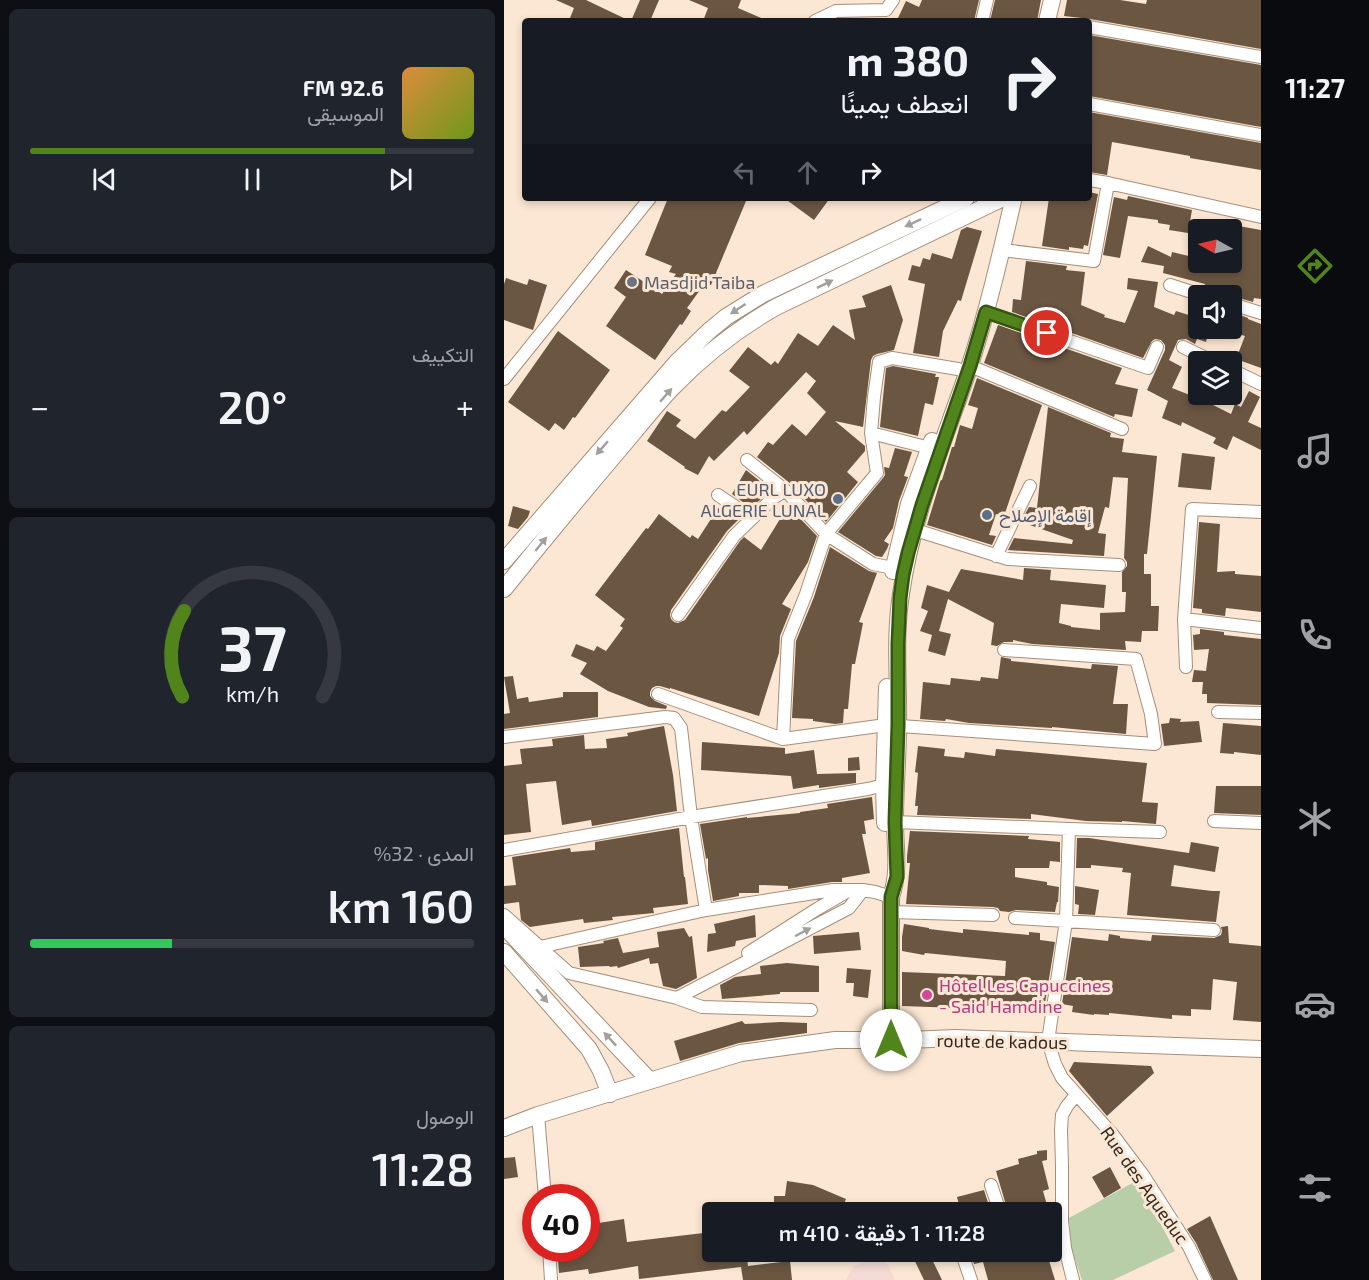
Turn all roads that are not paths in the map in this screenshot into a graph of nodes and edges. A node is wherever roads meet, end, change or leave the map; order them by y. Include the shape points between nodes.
1 (893, 0) edge
2 (987, 0) edge
3 (1052, 0) edge
4 (1063, 0) edge
5 (821, 18) edge
6 (983, 18) edge
7 (1048, 18) edge
8 (1059, 18) edge
9 (1092, 28) edge
10 (1261, 57) edge
11 (1092, 105) edge
12 (1261, 135) edge
13 (1092, 180) edge
14 (1108, 183) junction
15 (648, 201) edge
16 (960, 201) edge
17 (1003, 201) edge
18 (1005, 201) edge
19 (1005, 201) edge
20 (1261, 217) edge
21 (1002, 250) junction
22 (1170, 285) dead end
23 (1188, 291) edge
24 (1242, 307) edge
25 (986, 312) junction
26 (1261, 313) edge
27 (1156, 347) dead end
28 (1183, 347) dead end
29 (1191, 351) edge
30 (964, 368) junction
31 (1242, 375) edge
32 (504, 379) edge
33 (1261, 384) edge
34 (1122, 429) dead end
35 (871, 433) junction
36 (930, 448) junction
37 (747, 460) dead end
38 (1030, 486) dead end
39 (786, 490) junction
40 (718, 495) dead end
41 (1261, 512) edge
42 (752, 518) junction
43 (909, 528) junction
44 (826, 534) junction
45 (996, 556) junction
46 (504, 561) edge
47 (1119, 565) dead end
48 (893, 568) junction
49 (504, 589) edge
50 (678, 615) dead end
51 (1184, 619) junction
52 (1261, 628) edge
53 (1004, 650) dead end
54 (1186, 666) dead end
55 (658, 694) dead end
56 (1218, 712) dead end
57 (1261, 713) edge
58 (892, 725) junction
59 (504, 738) edge
60 (783, 739) junction
61 (884, 785) junction
62 (691, 817) junction
63 (1214, 821) dead end
64 (895, 822) junction
65 (1261, 823) edge
66 (1069, 829) junction
67 (1160, 832) dead end
68 (504, 850) edge
69 (857, 890) junction
70 (891, 904) junction
71 (706, 910) junction
72 (504, 915) edge
73 (993, 915) dead end
74 (1015, 918) dead end
75 (1066, 921) junction
76 (504, 926) edge
77 (1214, 930) dead end
78 (540, 947) junction
79 (504, 952) edge
80 (677, 998) junction
81 (811, 1010) dead end
82 (891, 1040) junction
83 (1048, 1041) junction
84 (1261, 1049) edge
85 (650, 1082) junction
86 (610, 1094) junction
87 (1076, 1095) junction
88 (538, 1115) junction
89 (504, 1128) edge
90 (544, 1184) edge
91 (991, 1185) dead end
92 (997, 1202) edge
93 (1059, 1202) edge
94 (1062, 1239) edge
95 (550, 1262) edge
96 (965, 1262) edge
97 (551, 1280) edge
98 (971, 1280) edge
99 (1073, 1280) edge
100 (1205, 1280) edge

1 - 5 street via 886,10 836,11
2 - 6 street
3 - 7 street
4 - 8 street
9 - 10 street
11 - 12 street
13 - 14 street
14 - 20 street
14 - 21 street via 1094,261
15 - 32 street
16 -> 46 street via 764,294 726,317 677,362
49 -> 17 street via 671,389 732,334 776,307
18 - 21 street
19 - 30 street
21 - 25 street
22 - 23 street
24 - 26 street
25 - 27 street via 1148,368
25 - 30 street
28 - 29 street
30 - 34 street
30 - 35 street via 891,358 879,362
30 - 36 street
30 - 43 street
31 - 33 street
35 - 36 street
35 - 44 street via 878,473
36 - 43 street via 917,478
37 - 39 street
38 - 45 street
39 - 42 street
39 - 44 street
40 - 42 street
41 - 51 street via 1192,510
42 - 50 street via 734,536
43 - 45 street
43 - 48 street
43 - 58 street
44 - 48 street via 873,564
44 - 60 street via 788,639
45 - 47 street
48 - 58 street via 888,624
51 - 52 street
51 - 54 street
53 - 58 street via 1136,659 1155,744
55 - 60 street
56 - 57 street
58 - 60 street
58 - 61 street
58 - 64 street
59 - 62 street via 674,718 681,728
61 - 62 street
61 - 70 street via 885,877
62 - 68 street
62 - 71 street
63 - 65 street
64 - 66 street
64 - 70 street via 897,877
66 - 67 street
66 - 75 street
69 - 70 street via 875,892
69 - 71 street via 833,890
69 - 80 street via 817,909
70 - 73 street
70 - 82 street
71 - 78 street
72 - 78 street
74 - 75 street
75 - 77 street
75 - 83 street
85 -> 76 street
78 - 80 street via 569,973
79 -> 86 street via 589,1049
80 - 81 street via 702,1007
82 - 83 street, route de kadous
82 - 85 street, route de kadous via 835,1040 741,1053
83 - 84 street, route de kadous
83 - 87 street, Rue des Aqueduc via 1054,1064
85 - 86 street, route de kadous
86 - 88 street, route de kadous
87 - 93 street via 1062,1115
87 - 100 street, Rue des Aqueduc via 1143,1175 1189,1247
88 - 89 street, route de kadous
88 - 90 street
91 - 92 street
94 - 99 street
95 - 97 street
96 - 98 street

